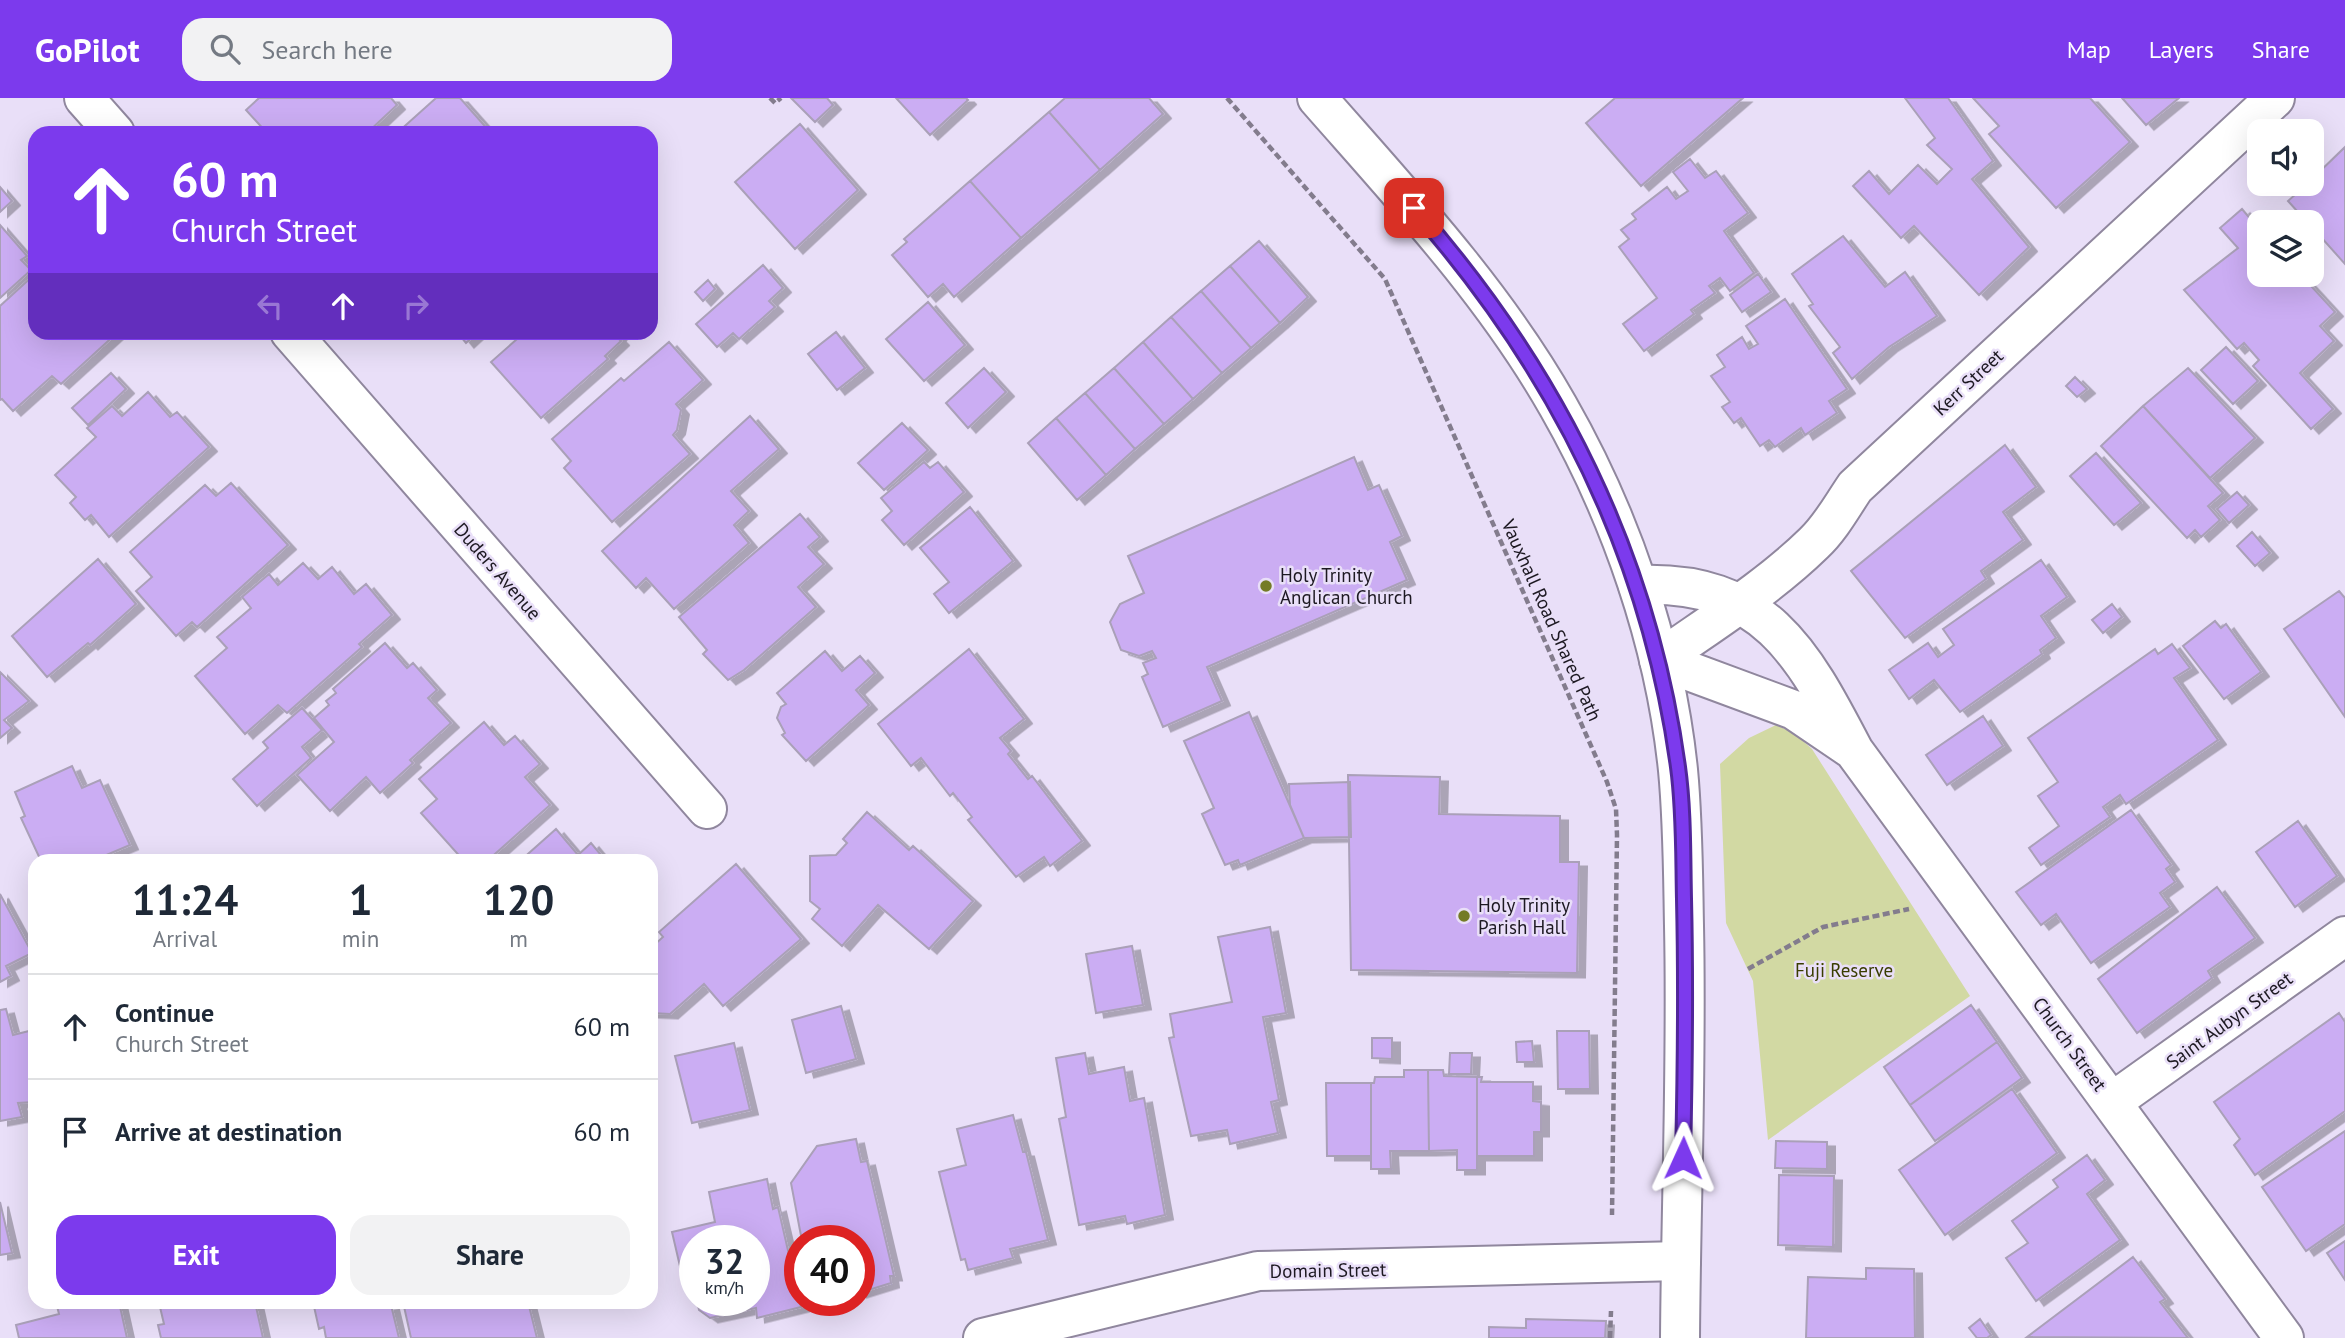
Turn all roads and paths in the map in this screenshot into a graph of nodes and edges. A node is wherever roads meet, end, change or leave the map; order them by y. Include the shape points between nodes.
1 (84, 98) edge
2 (770, 98) edge
3 (781, 98) edge
4 (1227, 98) edge
5 (1317, 98) edge
6 (2275, 98) edge
7 (109, 126) edge
8 (297, 340) edge
9 (1638, 585) junction
10 (1741, 602) junction
11 (1659, 660) junction
12 (1854, 751) junction
13 (707, 809) dead end
14 (1916, 907) dead end
15 (2345, 936) edge
16 (1748, 969) dead end
17 (2112, 1102) junction
18 (1612, 1229) dead end
19 (1681, 1261) junction
20 (1611, 1308) dead end
21 (983, 1338) edge
22 (1610, 1338) edge
23 (1680, 1338) edge
24 (2284, 1338) edge

1 - 7 street
2 - 3 path via 775,103
4 - 18 path, Vauxhall Road Shared Path via 1385,279 1607,782 1616,809 1617,848
5 - 9 street via 1443,241 1550,394 1593,473
6 - 10 street, Kerr Street via 1855,487 1813,544
8 - 13 street, Duders Avenue
9 - 10 street, Church Street via 1704,589
9 - 11 street
10 - 11 street, Kerr Street
10 - 12 street, Church Street via 1788,645 1821,687
11 - 12 street, Church Street via 1794,710
11 - 19 street via 1678,769 1683,858 1686,1003
12 - 17 street, Church Street
14 - 16 path via 1823,927
15 - 17 street, Saint Aubyn Street
17 - 24 street, Church Street
19 - 21 street, Domain Street via 1258,1271
19 - 23 street
20 - 22 path

